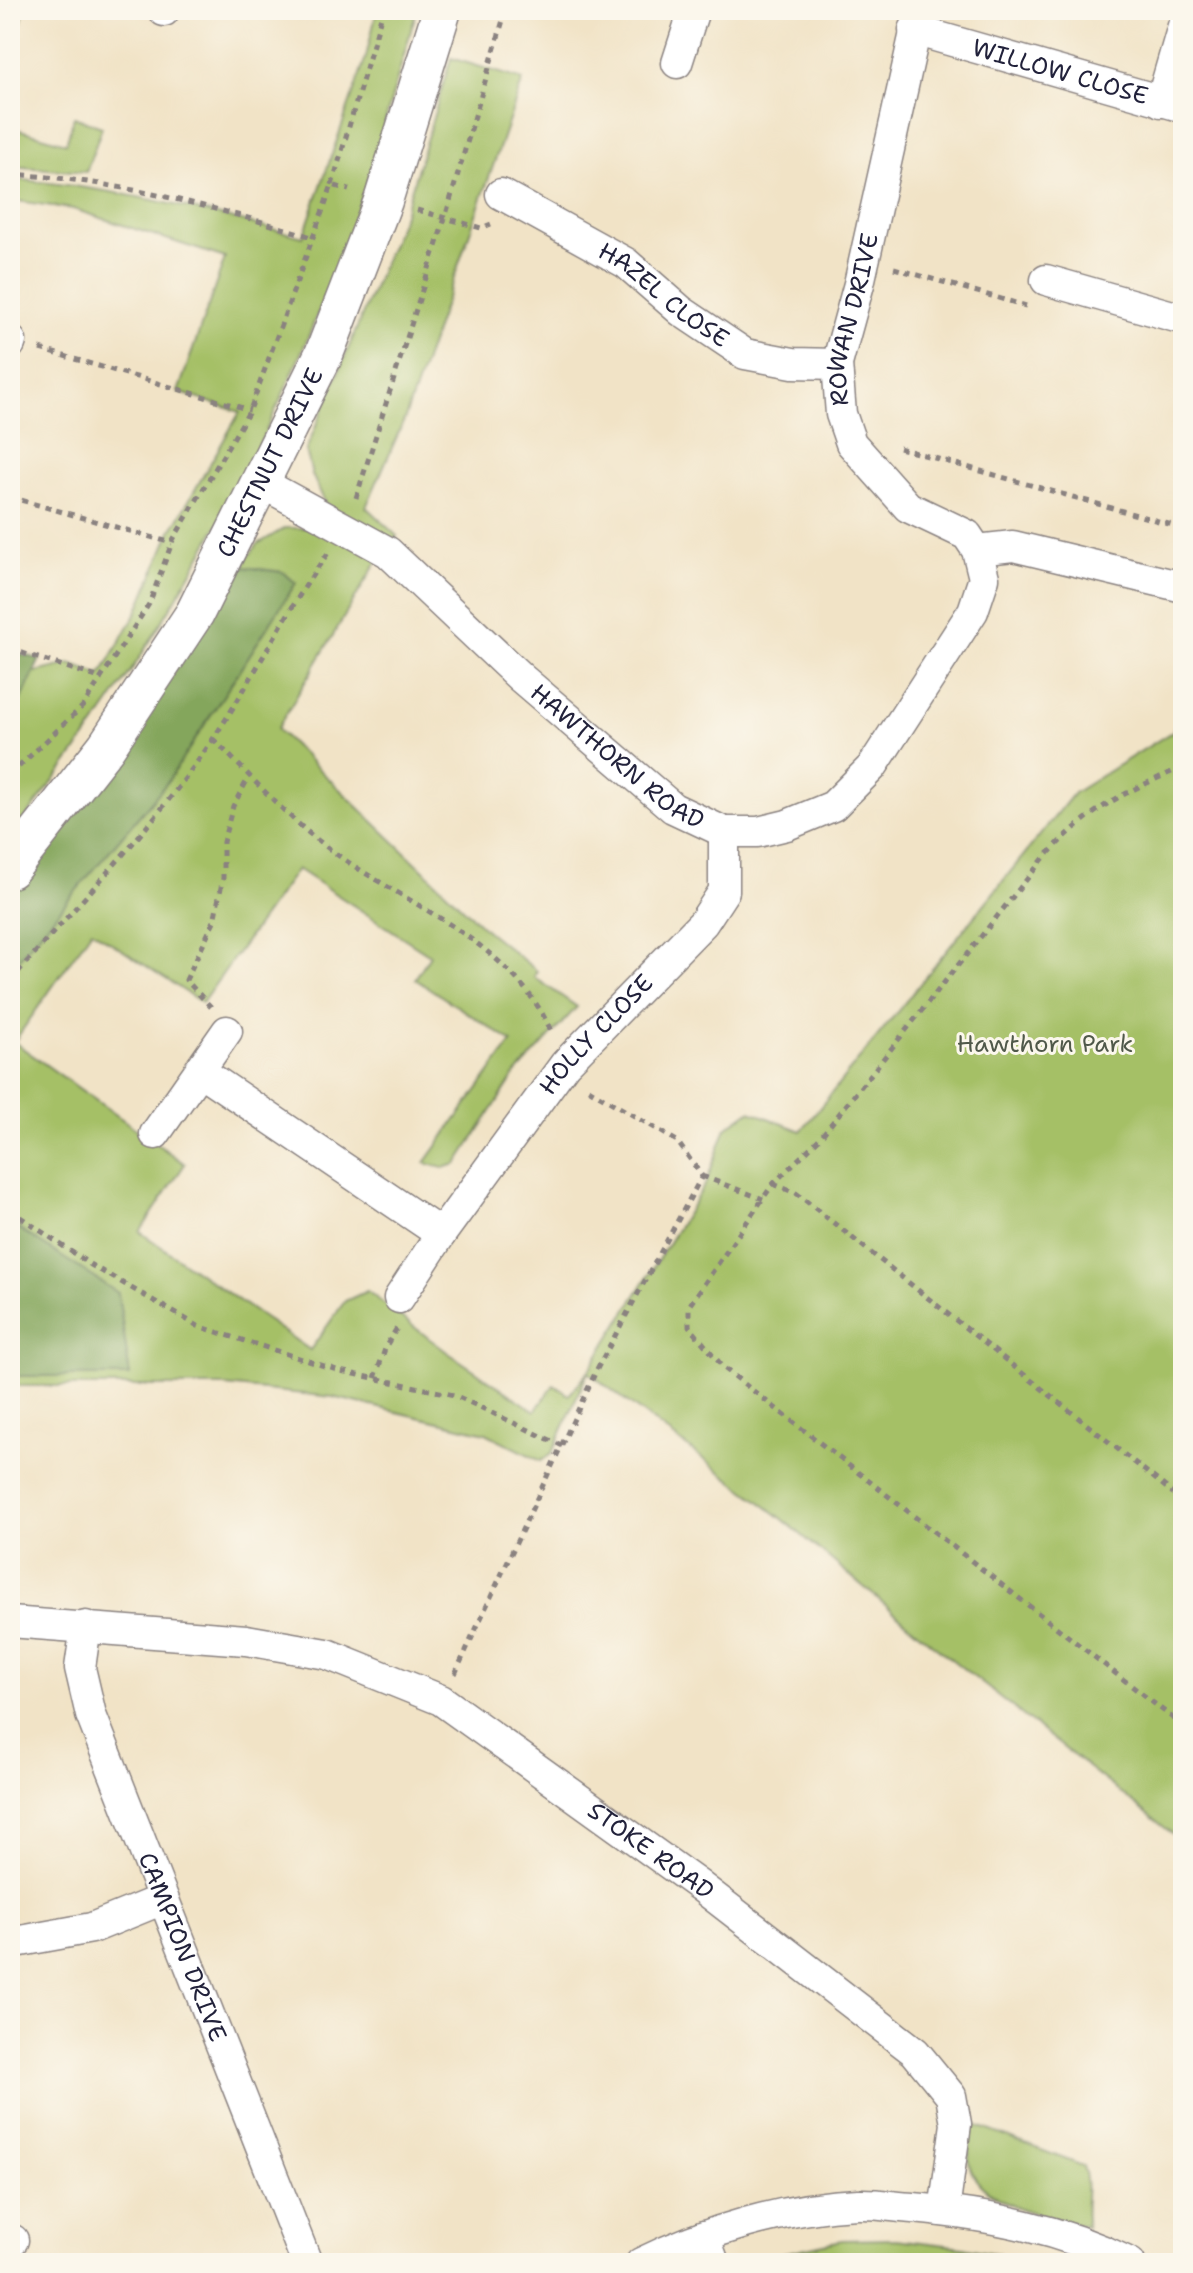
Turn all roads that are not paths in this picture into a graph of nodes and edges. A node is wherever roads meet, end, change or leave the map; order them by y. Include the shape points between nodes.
1 (442, 10) edge
2 (694, 10) edge
3 (917, 20) edge
4 (1183, 26) edge
5 (677, 63) dead end
6 (1172, 105) edge
7 (501, 194) dead end
8 (1046, 280) road end
9 (1183, 319) edge
10 (837, 364) junction
11 (260, 482) junction
12 (977, 550) junction
13 (1183, 587) edge
14 (724, 832) junction
15 (10, 869) edge
16 (227, 1031) road end
17 (200, 1071) junction
18 (155, 1134) dead end
19 (441, 1234) junction
20 (399, 1298) road end
21 (10, 1622) edge
22 (86, 1626) junction
23 (163, 1899) junction
24 (10, 1943) edge
25 (944, 2211) junction
26 (709, 2249) edge
27 (307, 2263) edge
28 (641, 2263) edge
29 (1130, 2263) edge

1 - 11 street, CHESTNUT DRIVE via 368,245 324,354
2 - 5 street
3 - 6 street, WILLOW CLOSE
3 - 10 street, ROWAN DRIVE
4 - 6 street, WILLOW CLOSE
7 - 10 street, HAZEL CLOSE via 626,263 681,311 745,354
8 - 9 street
10 - 12 street, ROWAN DRIVE via 841,414 872,470 908,507 967,535
11 - 14 street, HAWTHORN ROAD via 388,552 520,677 673,808
11 - 15 street, CHESTNUT DRIVE via 195,613 106,747
12 - 13 street via 1013,546
12 - 14 street, HAWTHORN ROAD via 984,578 973,611 872,767 833,806 758,832
14 - 19 street, HOLLY CLOSE via 724,891 703,923 565,1064
16 - 17 street
17 - 18 street
17 - 19 street
19 - 20 street, HOLLY CLOSE
21 - 22 street, STOKE ROAD
22 - 23 street, CAMPION DRIVE via 80,1668 91,1715
22 - 25 street, STOKE ROAD via 246,1640 327,1654 441,1700 700,1886 915,2052 951,2096 956,2124
23 - 24 street via 92,1928
23 - 27 street, CAMPION DRIVE
25 - 26 street via 858,2204 760,2219
25 - 29 street via 1008,2219 1094,2245
26 - 28 street

